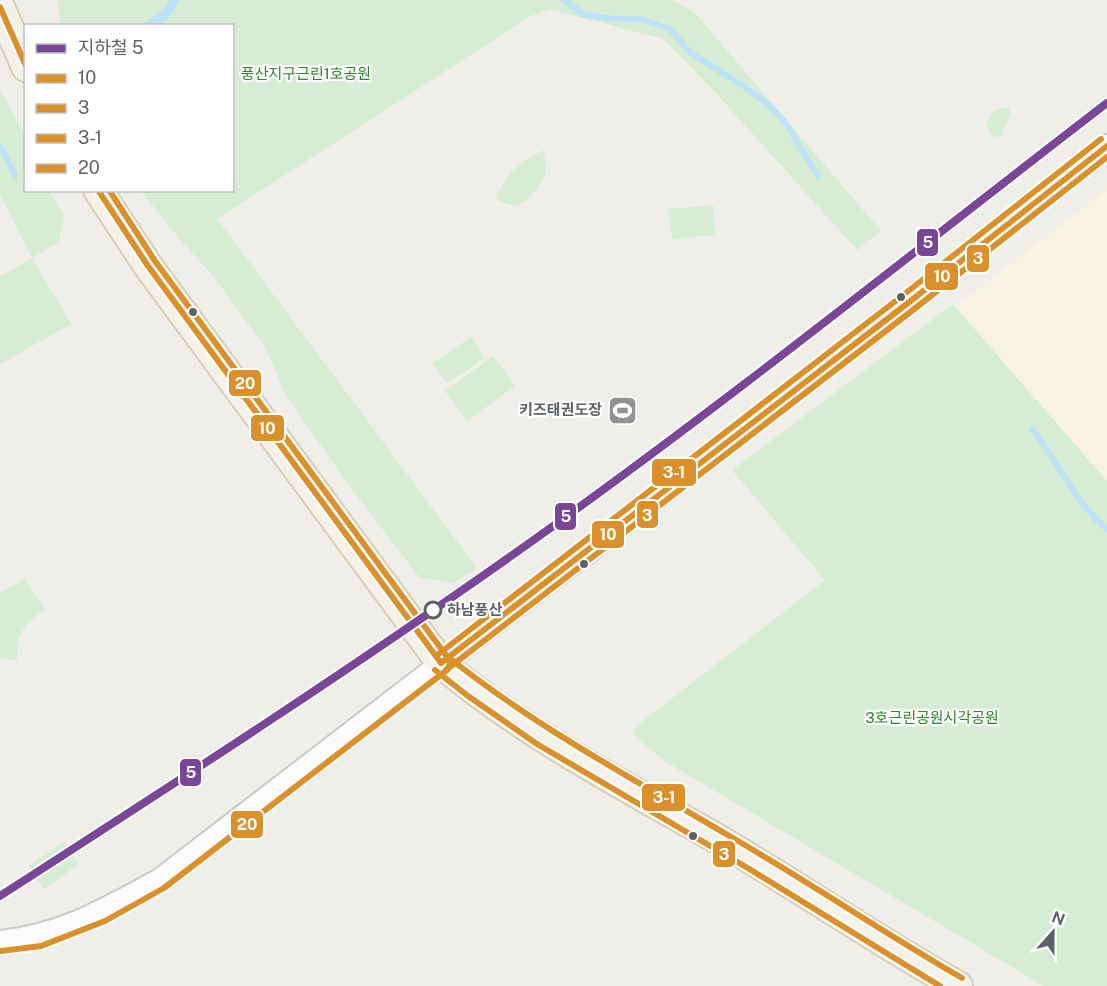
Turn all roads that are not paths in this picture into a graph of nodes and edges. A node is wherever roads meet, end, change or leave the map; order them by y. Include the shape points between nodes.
1 (0, 7) edge
2 (24, 62) edge
3 (1107, 146) edge
4 (99, 192) edge
5 (441, 663) junction
6 (0, 942) edge
7 (948, 983) edge

1 - 2 main road
3 - 5 street
4 - 5 main road via 148,266
5 - 6 street via 160,880 102,913 39,937
5 - 7 main road via 476,693 598,773 722,842

